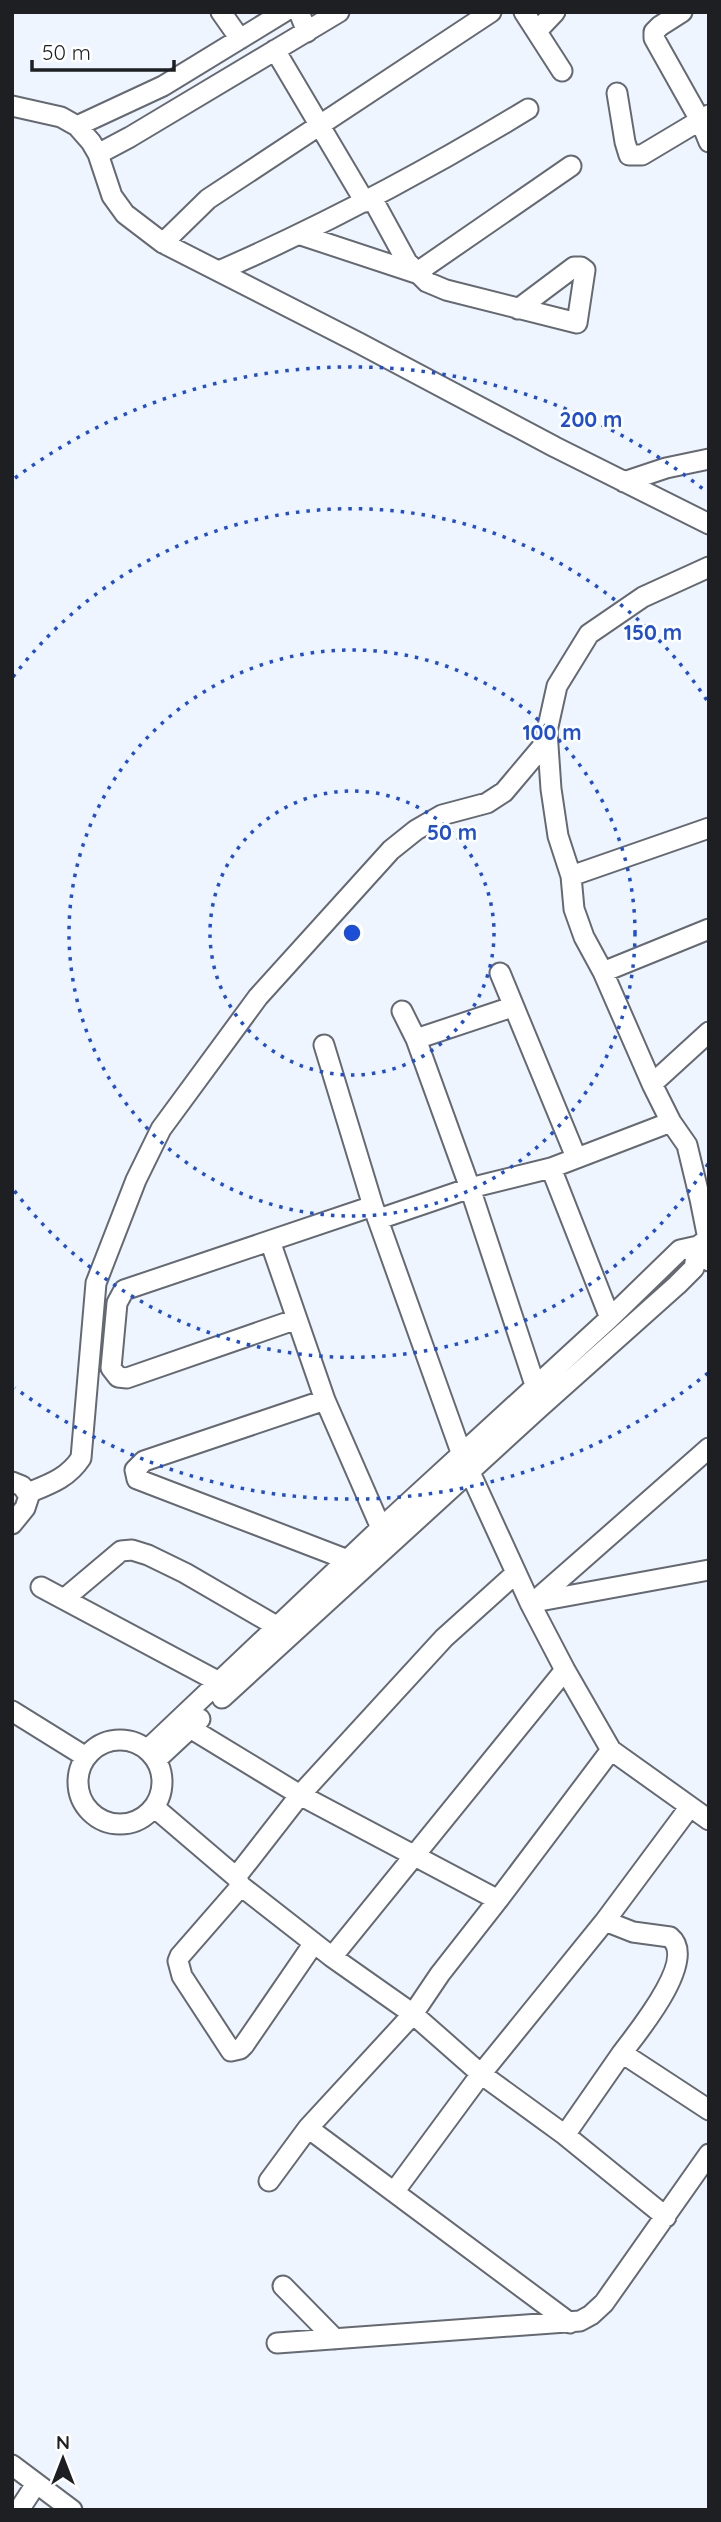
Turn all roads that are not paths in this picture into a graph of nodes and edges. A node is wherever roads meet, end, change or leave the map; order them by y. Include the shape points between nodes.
1 (221, 12) edge
2 (284, 12) edge
3 (299, 12) edge
4 (339, 12) edge
5 (491, 12) edge
6 (524, 12) edge
7 (555, 12) edge
8 (682, 12) edge
9 (537, 31) junction
10 (307, 32) junction
11 (240, 39) junction
12 (275, 50) junction
13 (562, 71) dead end
14 (617, 93) dead end
15 (12, 106) edge
16 (528, 108) dead end
17 (704, 118) edge
18 (321, 125) junction
19 (77, 126) junction
20 (709, 142) edge
21 (97, 154) junction
22 (572, 166) dead end
23 (369, 200) junction
24 (301, 235) junction
25 (163, 243) junction
26 (219, 271) junction
27 (416, 273) junction
28 (519, 309) dead end
29 (709, 458) edge
30 (624, 482) junction
31 (709, 524) edge
32 (709, 567) edge
33 (547, 741) junction
34 (709, 828) edge
35 (572, 876) junction
36 (709, 929) edge
37 (603, 972) junction
38 (500, 973) dead end
39 (513, 1007) junction
40 (402, 1011) dead end
41 (709, 1032) edge
42 (416, 1039) junction
43 (324, 1045) dead end
44 (652, 1084) junction
45 (671, 1122) junction
46 (576, 1157) junction
47 (551, 1168) junction
48 (470, 1188) junction
49 (376, 1212) junction
50 (270, 1241) junction
51 (706, 1246) edge
52 (610, 1318) junction
53 (298, 1319) junction
54 (536, 1385) junction
55 (325, 1400) junction
56 (709, 1448) edge
57 (465, 1464) junction
58 (20, 1488) edge
59 (12, 1524) edge
60 (381, 1528) junction
61 (348, 1560) junction
62 (709, 1570) edge
63 (516, 1573) junction
64 (41, 1587) dead end
65 (64, 1599) junction
66 (533, 1602) junction
67 (283, 1632) junction
68 (565, 1670) junction
69 (219, 1682) junction
70 (12, 1711) edge
71 (190, 1728) junction
72 (611, 1750) junction
73 (152, 1755) junction
74 (86, 1757) junction
75 (300, 1795) junction
76 (154, 1807) junction
77 (690, 1808) junction
78 (709, 1820) edge
79 (414, 1854) junction
80 (239, 1881) junction
81 (498, 1900) junction
82 (605, 1921) junction
83 (314, 1944) junction
84 (332, 1957) junction
85 (413, 2014) junction
86 (622, 2053) junction
87 (481, 2074) junction
88 (709, 2110) edge
89 (308, 2129) junction
90 (565, 2135) junction
91 (709, 2154) edge
92 (269, 2181) dead end
93 (394, 2192) junction
94 (666, 2217) junction
95 (283, 2287) dead end
96 (570, 2323) junction
97 (335, 2339) junction
98 (277, 2343) dead end
99 (12, 2465) edge
100 (36, 2484) junction
101 (19, 2510) edge
102 (72, 2510) edge

1 - 11 street
2 - 11 street
3 - 10 street
4 - 10 street
5 - 18 street
6 - 9 street
7 - 9 street
8 - 17 street via 660,26 654,38
9 - 13 street
10 - 12 street
11 - 19 street via 163,86
12 - 18 street
12 - 21 street
14 - 17 street via 629,155 642,155
15 - 19 street via 61,117
16 - 23 street
17 - 20 street
18 - 23 street
18 - 25 street via 208,199
19 - 21 street
21 - 25 street via 112,196 125,214
22 - 27 street
23 - 24 street
23 - 27 street
24 - 26 street
24 - 27 street
25 - 26 street
26 - 30 street
27 - 28 street via 446,290
29 - 30 street
30 - 31 street
32 - 33 street via 643,597 589,634 557,687
33 - 35 street via 558,836
33 - 58 street via 504,792 487,803 442,815 391,850 258,997 161,1129 96,1283 80,1458 61,1479
34 - 35 street
35 - 37 street via 574,909
36 - 37 street
37 - 44 street
38 - 39 street
39 - 42 street
39 - 46 street
40 - 42 street
41 - 44 street
42 - 48 street
43 - 49 street
44 - 45 street
45 - 46 street
45 - 51 street via 687,1145
46 - 47 street
47 - 48 street
47 - 52 street
48 - 49 street
48 - 54 street
49 - 50 street
49 - 57 street
50 - 53 street
50 - 53 street via 124,1290 117,1303 111,1368 118,1377 127,1378
51 - 52 street via 680,1250
51 - 57 street via 677,1285
52 - 54 street
53 - 55 street
54 - 57 street
55 - 60 street
55 - 61 street via 144,1461 135,1475
56 - 66 street
57 - 60 street
57 - 63 street
57 - 67 street
58 - 59 street via 29,1501
60 - 61 street
61 - 67 street
62 - 66 street
63 - 66 street
63 - 75 street via 444,1639
64 - 65 street
65 - 67 street via 121,1552 132,1550 185,1573
65 - 69 street
66 - 68 street
67 - 69 street
67 - 71 street
68 - 72 street
68 - 79 street
69 - 73 street
70 - 74 street
71 - 73 street
71 - 75 street
72 - 77 street
72 - 81 street
73 - 74 street via 130,1741 113,1741
73 - 76 street via 162,1776
74 - 76 street via 78,1789 94,1816 110,1824 126,1824 142,1819
75 - 79 street
75 - 80 street
76 - 80 street
77 - 78 street
77 - 82 street
79 - 81 street
79 - 84 street
80 - 83 street
80 - 83 street via 178,1961 182,1976 231,2051 244,2045
81 - 85 street
82 - 86 street via 633,1932 670,1937 677,1946 668,1985
82 - 87 street
83 - 84 street
84 - 85 street
85 - 87 street
85 - 89 street
86 - 88 street
86 - 90 street
87 - 90 street
87 - 93 street
89 - 92 street
89 - 93 street
90 - 94 street
91 - 94 street
93 - 96 street
94 - 96 street via 604,2303 591,2315
95 - 97 street
96 - 97 street
97 - 98 street
99 - 100 street
100 - 101 street
100 - 102 street

